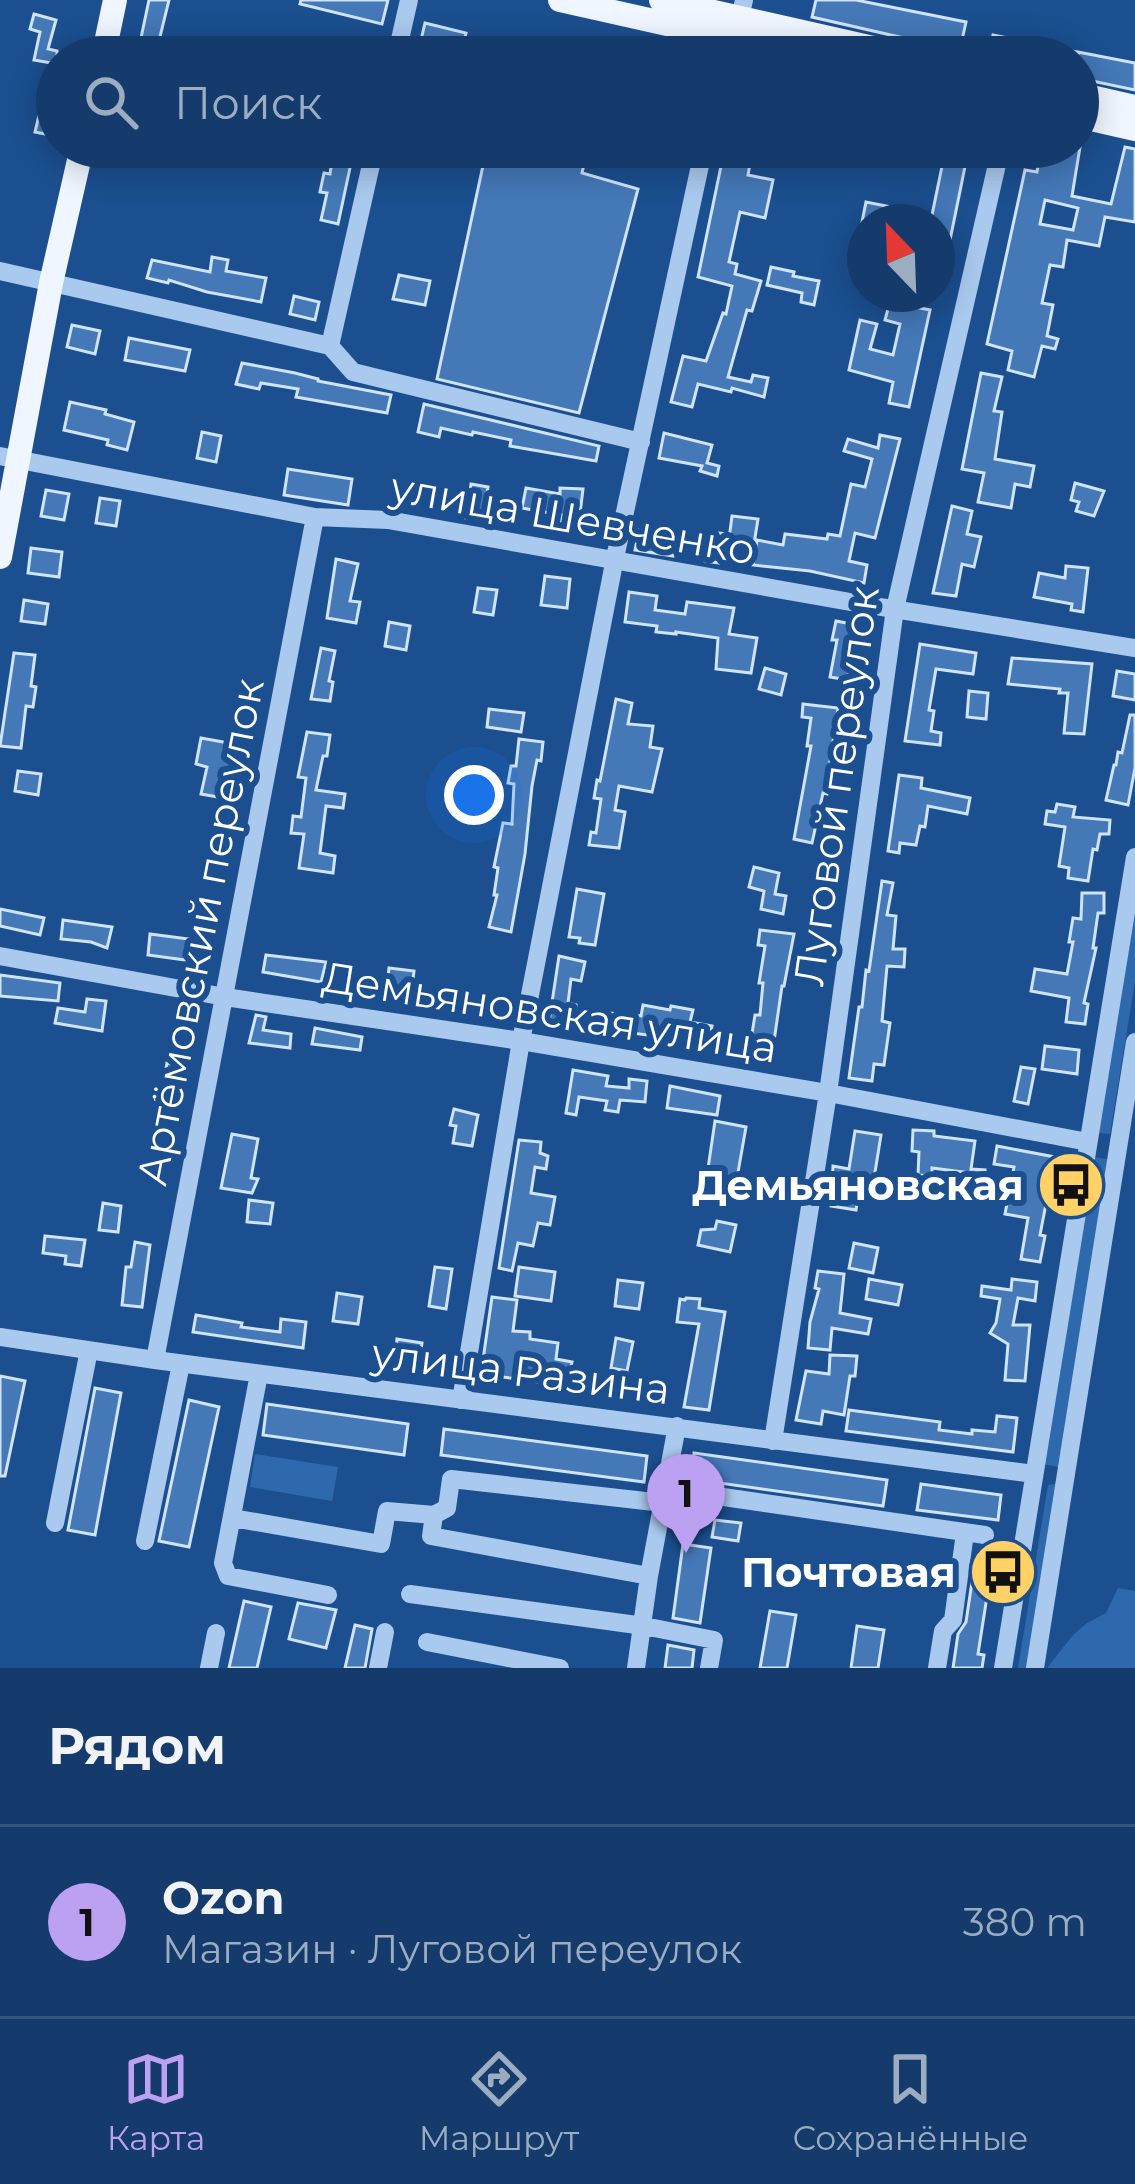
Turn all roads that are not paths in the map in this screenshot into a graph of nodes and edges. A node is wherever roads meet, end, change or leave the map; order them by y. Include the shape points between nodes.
1 (116, 0) edge
2 (409, 0) edge
3 (560, 0) edge
4 (661, 0) edge
5 (712, 6) edge
6 (733, 28) edge
7 (108, 36) edge
8 (401, 36) edge
9 (783, 36) edge
10 (1099, 99) edge
11 (1135, 107) edge
12 (1099, 121) edge
13 (1135, 129) edge
14 (77, 168) edge
15 (370, 168) edge
16 (700, 168) edge
17 (996, 168) edge
18 (0, 271) edge
19 (52, 283) junction
20 (330, 346) junction
21 (641, 442) junction
22 (10, 458) edge
23 (315, 517) junction
24 (0, 557) edge
25 (615, 558) junction
26 (895, 609) junction
27 (1135, 648) edge
28 (1135, 856) edge
29 (0, 956) edge
30 (225, 997) junction
31 (521, 1041) junction
32 (1135, 1042) edge
33 (828, 1093) junction
34 (1088, 1142) junction
35 (0, 1337) edge
36 (88, 1350) junction
37 (154, 1360) junction
38 (181, 1364) junction
39 (259, 1374) junction
40 (461, 1400) junction
41 (677, 1426) junction
42 (773, 1442) junction
43 (1034, 1474) junction
44 (665, 1496) junction
45 (434, 1515) junction
46 (233, 1518) junction
47 (55, 1523) dead end
48 (145, 1541) dead end
49 (650, 1576) junction
50 (328, 1594) dead end
51 (410, 1594) dead end
52 (644, 1626) junction
53 (385, 1632) dead end
54 (216, 1633) dead end
55 (427, 1642) dead end
56 (209, 1668) edge
57 (378, 1668) edge
58 (560, 1668) edge
59 (636, 1668) edge
60 (709, 1668) edge
61 (938, 1668) edge
62 (1003, 1668) edge
63 (1035, 1668) edge

1 - 7 main road
2 - 8 street
3 - 6 main road
4 - 5 main road
5 - 6 main road
6 - 9 main road
10 - 11 main road
12 - 13 main road
14 - 19 main road
15 - 20 street
16 - 21 street
17 - 26 street, Луговой переулок
18 - 19 street
19 - 20 street
19 - 22 main road
20 - 21 street via 353,372
21 - 25 street
22 - 23 street, улица Шевченко
22 - 24 main road
23 - 25 street, улица Шевченко via 388,520
23 - 30 street, Артёмовский переулок
25 - 26 street, улица Шевченко
25 - 31 street
26 - 27 street, улица Шевченко
26 - 33 street, Луговой переулок
28 - 34 street
29 - 30 street, Демьяновская улица
30 - 31 street, Демьяновская улица
30 - 37 street, Артёмовский переулок
31 - 33 street, Демьяновская улица
31 - 40 street
32 - 63 street
33 - 34 street, Демьяновская улица
33 - 42 street, Луговой переулок
34 - 43 street
35 - 36 street, улица Разина
36 - 37 street, улица Разина
36 - 47 street
37 - 38 street, улица Разина
38 - 39 street, улица Разина
38 - 48 street
39 - 40 street, улица Разина
39 - 46 street
40 - 41 street, улица Разина
41 - 42 street, улица Разина
41 - 44 street
42 - 43 street, улица Разина
43 - 62 street
44 - 45 street via 451,1479 447,1508
44 - 49 street
44 - 61 street via 975,1534
45 - 46 street via 387,1511 381,1544
45 - 49 street via 431,1536
46 - 50 street via 223,1563 228,1576
49 - 52 street
51 - 52 street
52 - 59 street
52 - 60 street via 714,1640
53 - 57 street
54 - 56 street
55 - 58 street

